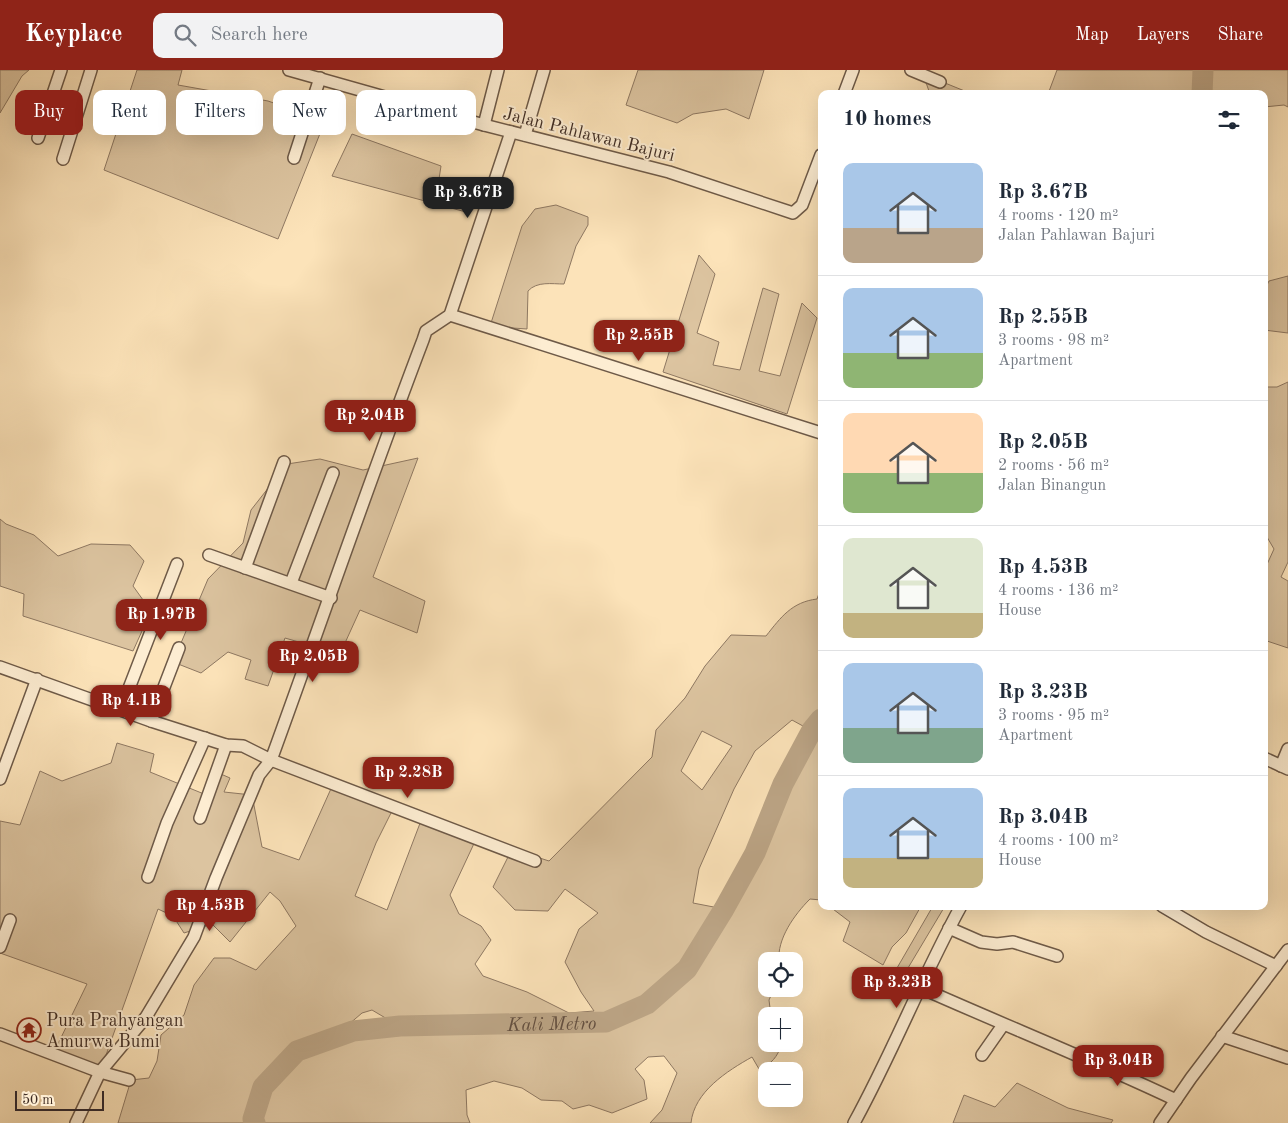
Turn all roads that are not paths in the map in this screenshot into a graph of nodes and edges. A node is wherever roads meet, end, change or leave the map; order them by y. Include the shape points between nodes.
1 (61, 70) edge
2 (91, 70) edge
3 (289, 70) edge
4 (498, 70) edge
5 (544, 70) edge
6 (853, 70) edge
7 (911, 70) edge
8 (320, 78) junction
9 (940, 82) dead end
10 (846, 90) edge
11 (484, 125) junction
12 (511, 132) junction
13 (525, 135) junction
14 (38, 138) dead end
15 (294, 158) dead end
16 (63, 159) dead end
17 (818, 163) edge
18 (450, 315) junction
19 (818, 432) edge
20 (284, 462) dead end
21 (333, 473) dead end
22 (208, 556) dead end
23 (177, 564) dead end
24 (245, 568) junction
25 (291, 583) junction
26 (331, 598) junction
27 (179, 648) dead end
28 (0, 668) edge
29 (37, 679) junction
30 (121, 709) junction
31 (152, 721) junction
32 (205, 738) junction
33 (226, 745) junction
34 (1288, 749) edge
35 (271, 760) junction
36 (1268, 760) edge
37 (1284, 768) edge
38 (0, 779) edge
39 (200, 818) dead end
40 (535, 861) dead end
41 (148, 877) dead end
42 (959, 910) edge
43 (1169, 910) edge
44 (10, 920) dead end
45 (949, 928) junction
46 (0, 947) edge
47 (1287, 952) edge
48 (1057, 956) dead end
49 (1276, 966) junction
50 (921, 988) junction
51 (1003, 1025) junction
52 (0, 1034) edge
53 (1222, 1036) junction
54 (982, 1055) dead end
55 (1288, 1058) edge
56 (100, 1072) junction
57 (129, 1080) dead end
58 (1176, 1100) junction
59 (76, 1123) edge
60 (854, 1123) edge
61 (1160, 1123) edge

1 - 14 street
2 - 16 street
3 - 8 street, Jalan Pahlawan Bajuri
4 - 11 street
5 - 13 street
6 - 10 street
7 - 9 street
8 - 11 street, Jalan Pahlawan Bajuri
8 - 15 street
11 - 12 street, Jalan Pahlawan Bajuri
12 - 13 street, Jalan Pahlawan Bajuri
12 - 18 street
13 - 17 street, Jalan Pahlawan Bajuri via 669,172 793,213 802,206
18 - 19 street
18 - 26 street via 426,331 422,340 366,491
20 - 24 street
21 - 25 street
22 - 24 street
23 - 30 street
24 - 25 street
25 - 26 street
26 - 35 street
27 - 31 street
28 - 29 street
29 - 30 street
29 - 38 street
30 - 31 street
31 - 32 street
32 - 33 street
32 - 41 street via 167,823
33 - 35 street via 243,746
33 - 39 street
34 - 37 street
35 - 40 street
35 - 56 street via 259,775 194,937 146,1017
36 - 37 street
42 - 45 street
43 - 49 street
44 - 46 street
45 - 48 street via 982,942 1013,942
45 - 50 street
47 - 49 street
49 - 53 street
50 - 51 street
50 - 60 street
51 - 54 street
51 - 58 street via 1103,1065
52 - 56 street
53 - 55 street
53 - 58 street
56 - 57 street
56 - 59 street
58 - 61 street

